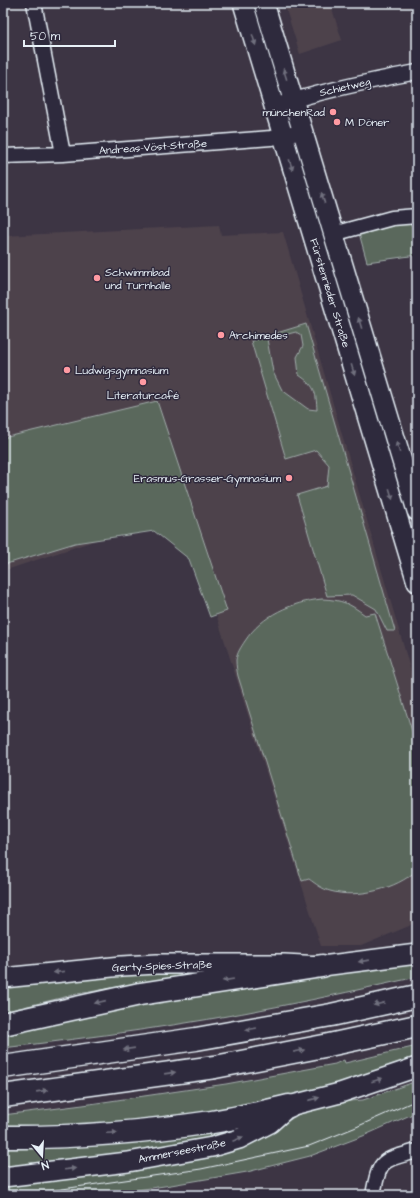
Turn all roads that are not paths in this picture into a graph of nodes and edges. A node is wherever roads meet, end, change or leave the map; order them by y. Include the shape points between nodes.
1 (34, 3) edge
2 (243, 3) edge
3 (264, 3) edge
4 (417, 72) edge
5 (293, 100) junction
6 (274, 106) junction
7 (303, 132) junction
8 (283, 136) junction
9 (63, 154) junction
10 (3, 156) edge
11 (417, 216) edge
12 (333, 234) junction
13 (417, 511) edge
14 (417, 582) edge
15 (417, 941) edge
16 (417, 954) edge
17 (388, 958) junction
18 (322, 966) junction
19 (3, 978) edge
20 (417, 996) edge
21 (3, 1024) edge
22 (417, 1026) edge
23 (3, 1067) edge
24 (417, 1067) edge
25 (3, 1096) edge
26 (289, 1106) junction
27 (3, 1137) edge
28 (417, 1151) edge
29 (3, 1177) edge
30 (373, 1195) edge

1 - 9 street
2 -> 6 main road, Fürstenrieder Straße
5 -> 3 main road, Fürstenrieder Straße
4 - 5 street, Schietweg
5 - 6 street, Schietweg
5 - 7 main road, Fürstenrieder Straße
6 - 8 main road, Fürstenrieder Straße
7 - 8 street, Andreas-Vöst-Straße
12 -> 7 main road, Fürstenrieder Straße
8 - 9 street, Andreas-Vöst-Straße
8 -> 14 main road, Fürstenrieder Straße
9 - 10 street, Andreas-Vöst-Straße
11 - 12 street via 392,218
13 -> 12 main road, Fürstenrieder Straße
15 - 17 main road
16 - 17 main road
17 -> 18 main road
18 -> 19 main road, Gerty-Spies-Straße via 157,964
18 -> 21 highway via 140,994
20 -> 23 highway via 331,1015 196,1039
25 -> 22 highway via 215,1067
26 -> 24 main road, Ammerseestraße via 340,1093
27 -> 26 highway via 32,1138 130,1132 213,1122
29 -> 26 main road, Ammerseestraße via 128,1162 212,1147 239,1139 270,1123
28 - 30 street via 390,1158 383,1163 377,1174

